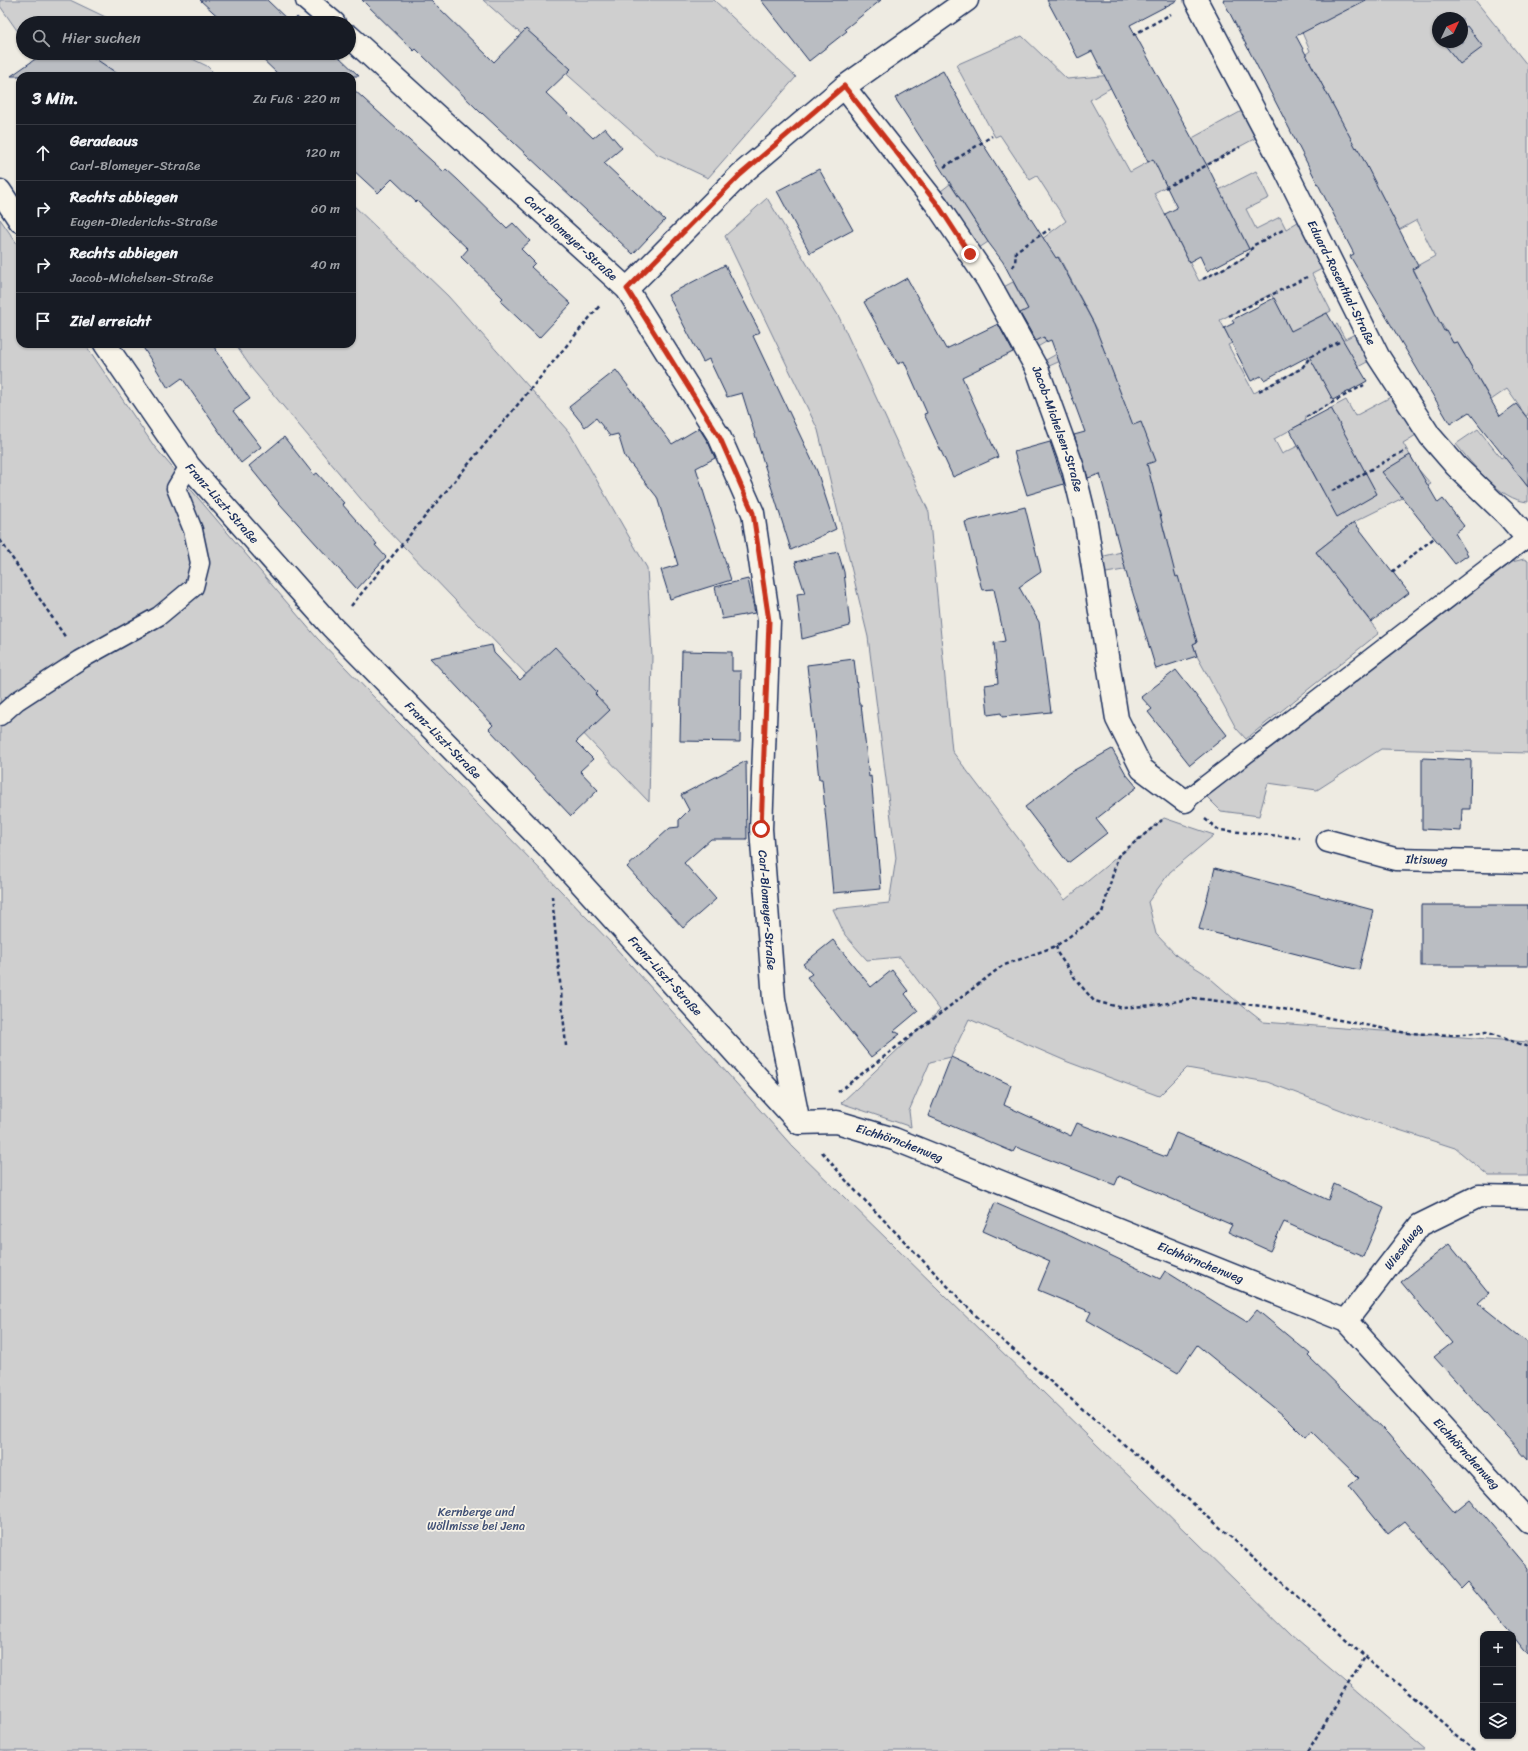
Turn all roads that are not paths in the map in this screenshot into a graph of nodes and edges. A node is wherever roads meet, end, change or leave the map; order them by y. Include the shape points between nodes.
1 (307, 0) edge
2 (1196, 0) edge
3 (954, 3) edge
4 (326, 16) edge
5 (356, 42) edge
6 (844, 86) junction
7 (0, 191) edge
8 (16, 215) edge
9 (627, 289) junction
10 (108, 348) edge
11 (189, 466) junction
12 (1528, 537) edge
13 (0, 716) edge
14 (1185, 801) joint
15 (1328, 841) road end
16 (1528, 862) edge
17 (799, 1123) junction
18 (1528, 1197) edge
19 (1346, 1321) junction
20 (1528, 1521) edge

1 - 4 street
2 - 12 street, Eduard-Rosenthal-Straße via 1378,356 1430,436
3 - 6 street
5 - 9 street, Carl-Blomeyer-Straße
6 - 9 street via 740,175
6 - 14 street, Jacob-Michelsen-Straße via 938,205 989,282 1038,371 1074,468 1085,517 1117,719 1142,768
7 - 8 street
9 - 17 street, Carl-Blomeyer-Straße via 720,438 753,513 769,621 761,829 774,999
10 - 11 street, Franz-Liszt-Straße
11 - 13 lane via 176,488 194,530 200,563 194,587 159,616 80,660 17,701
11 - 17 street, Franz-Liszt-Straße via 332,628 548,847
12 - 14 lane
15 - 16 street, Iltisweg via 1395,859
17 - 19 street, Eichhörnchenweg via 837,1122 894,1139
18 - 19 street, Wieselweg via 1480,1196 1420,1224
19 - 20 street, Eichhörnchenweg

